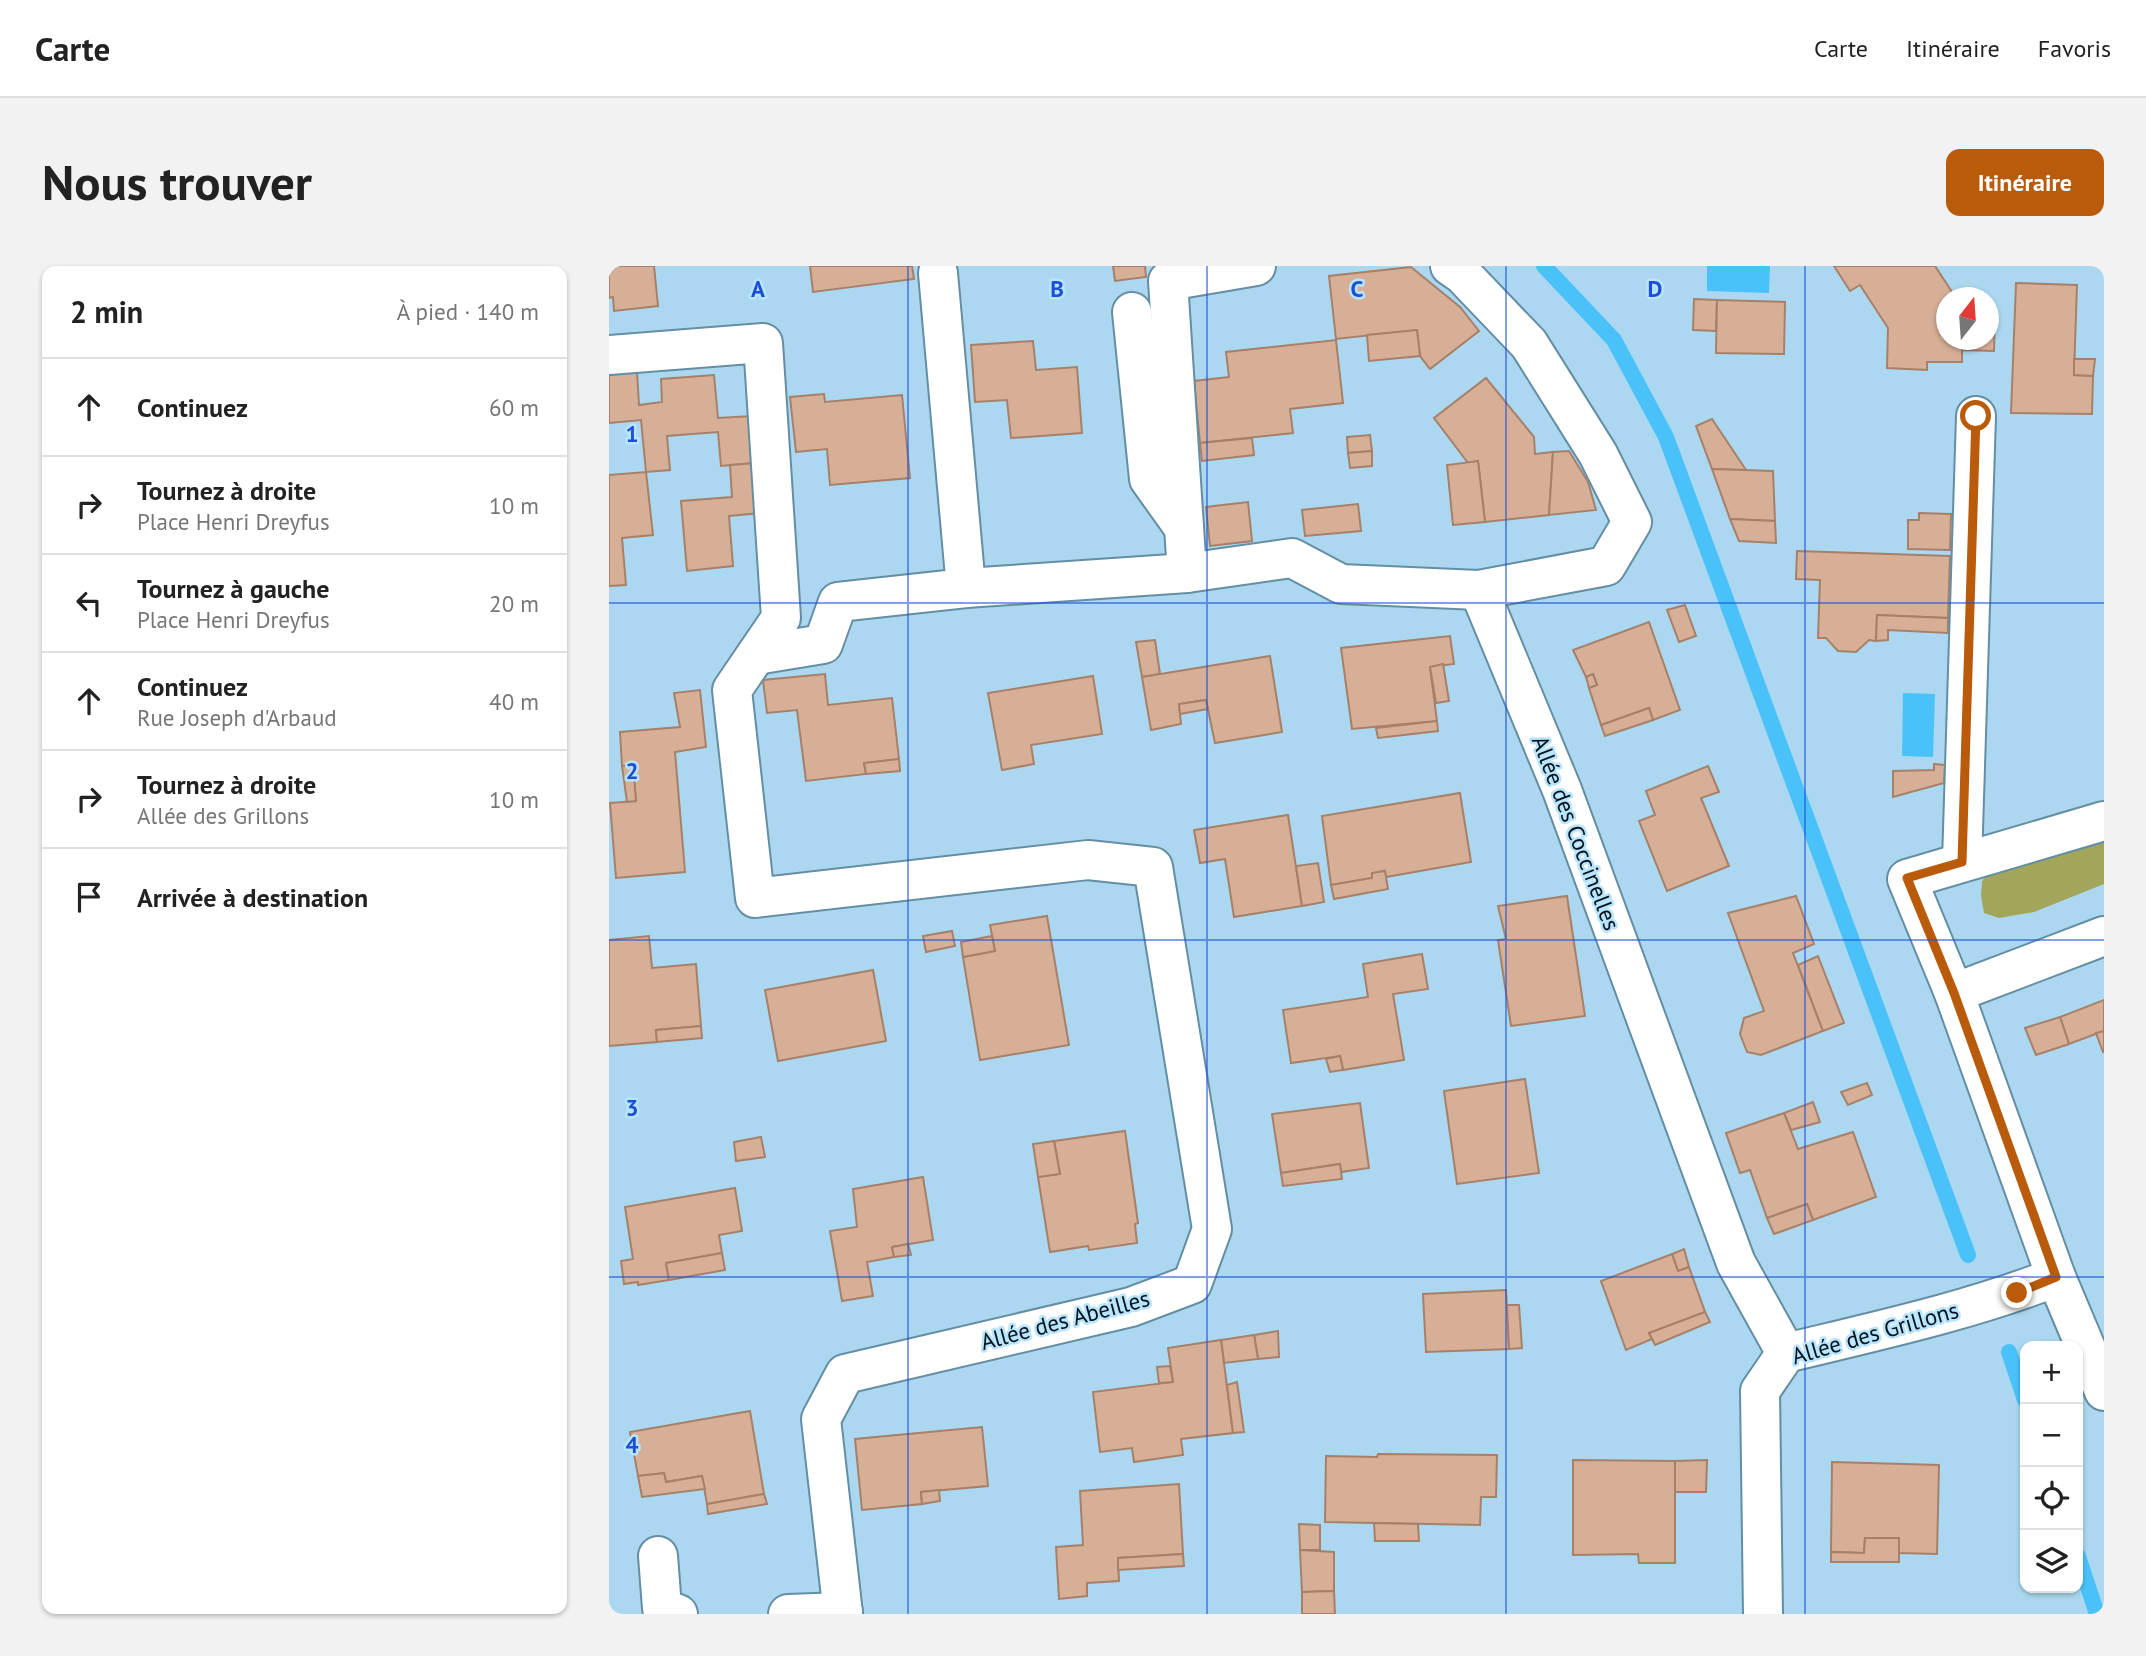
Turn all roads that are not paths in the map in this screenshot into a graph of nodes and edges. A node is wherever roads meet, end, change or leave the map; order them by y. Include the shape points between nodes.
1 (1256, 266) edge
2 (1450, 266) edge
3 (938, 273) dead end
4 (1132, 312) dead end
5 (609, 355) edge
6 (1976, 416) dead end
7 (1184, 528) junction
8 (1187, 573) junction
9 (966, 588) junction
10 (1479, 590) junction
11 (756, 655) junction
12 (2104, 821) edge
13 (1962, 862) junction
14 (2104, 936) edge
15 (1954, 993) junction
16 (2056, 1277) junction
17 (1786, 1353) junction
18 (2104, 1391) edge
19 (658, 1556) dead end
20 (843, 1613) edge
21 (678, 1614) edge
22 (788, 1614) edge
23 (1763, 1614) edge

1 - 7 street via 1168,281
2 - 10 street via 1529,344 1598,454 1632,522 1606,566
3 - 9 street
4 - 7 street via 1149,480
5 - 11 street via 763,343 781,618
6 - 13 street
7 - 8 street
8 - 9 street
8 - 10 street via 1291,558 1341,584
9 - 11 street via 838,602 823,644
10 - 17 street, Allée des Coccinelles via 1562,790 1736,1263
11 - 20 street, Allée des Abeilles via 732,690 755,898 1088,860 1153,867 1212,1229 1192,1283 1131,1307 845,1374 821,1419
12 - 13 street
13 - 15 street via 1907,878
14 - 15 street
15 - 16 street
16 - 17 street, Allée des Grillons via 2017,1293
16 - 18 street
17 - 23 street, Allée des Grillons via 1761,1391
19 - 21 street via 662,1608
20 - 22 street

